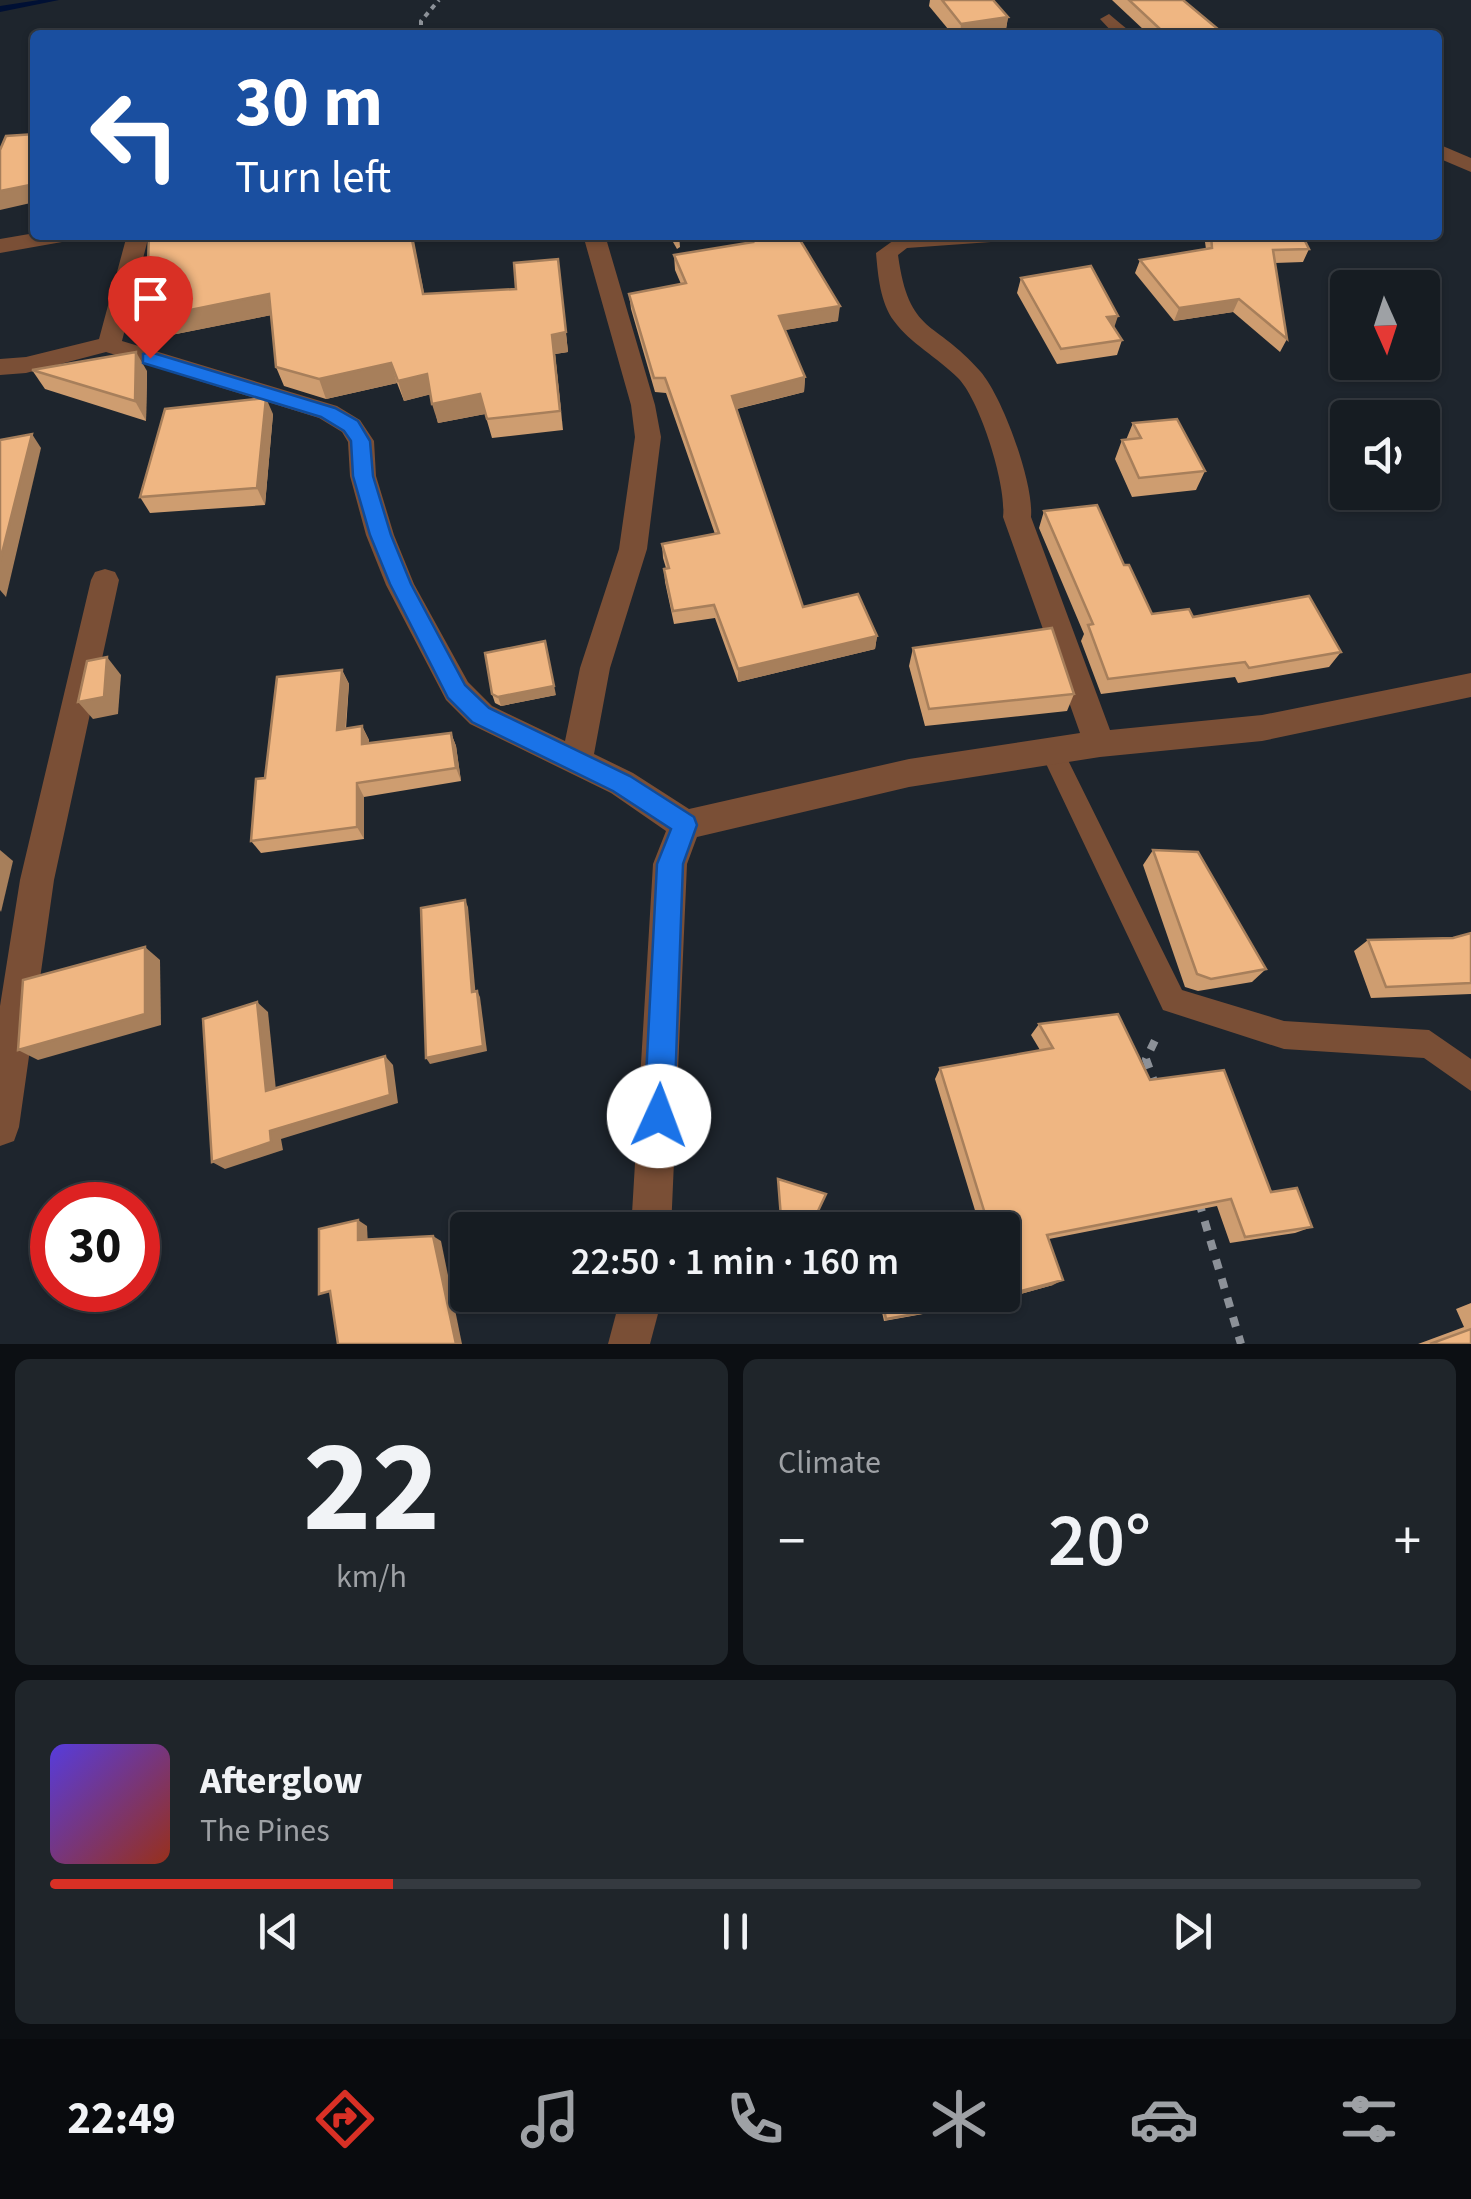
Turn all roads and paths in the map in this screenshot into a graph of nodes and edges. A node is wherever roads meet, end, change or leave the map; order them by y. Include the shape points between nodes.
1 (439, 0) edge
2 (1109, 19) dead end
3 (421, 30) edge
4 (1119, 30) edge
5 (1442, 152) edge
6 (1471, 166) edge
7 (34, 240) edge
8 (137, 240) edge
9 (595, 240) edge
10 (927, 240) edge
11 (0, 246) edge
12 (109, 344) junction
13 (0, 367) edge
14 (104, 580) dead end
15 (1471, 685) edge
16 (1100, 744) junction
17 (1052, 751) junction
18 (578, 760) junction
19 (685, 825) junction
20 (1173, 1001) junction
21 (1471, 1077) edge
22 (1159, 1094) edge
23 (0, 1126) edge
24 (1198, 1199) edge
25 (652, 1212) edge
26 (637, 1312) edge
27 (629, 1344) edge
28 (1241, 1344) edge

1 - 3 path via 420,22
2 - 4 street
5 - 6 street
7 - 11 street
8 - 12 street
9 - 18 street via 648,437 632,549 595,668
10 - 16 street via 902,242 887,253 891,286 903,317 972,377 989,412 1014,478 1031,559
12 - 13 street
12 - 18 street via 328,412 351,426 361,441 380,535 456,691 481,715
14 - 23 street via 37,880
15 - 16 street via 1262,728
16 - 17 street
17 - 19 street via 909,773
17 - 20 lane
18 - 19 street
19 - 25 street via 670,864
20 - 21 lane via 1284,1035 1429,1044
20 - 22 path via 1146,1060
24 - 28 path
26 - 27 street

